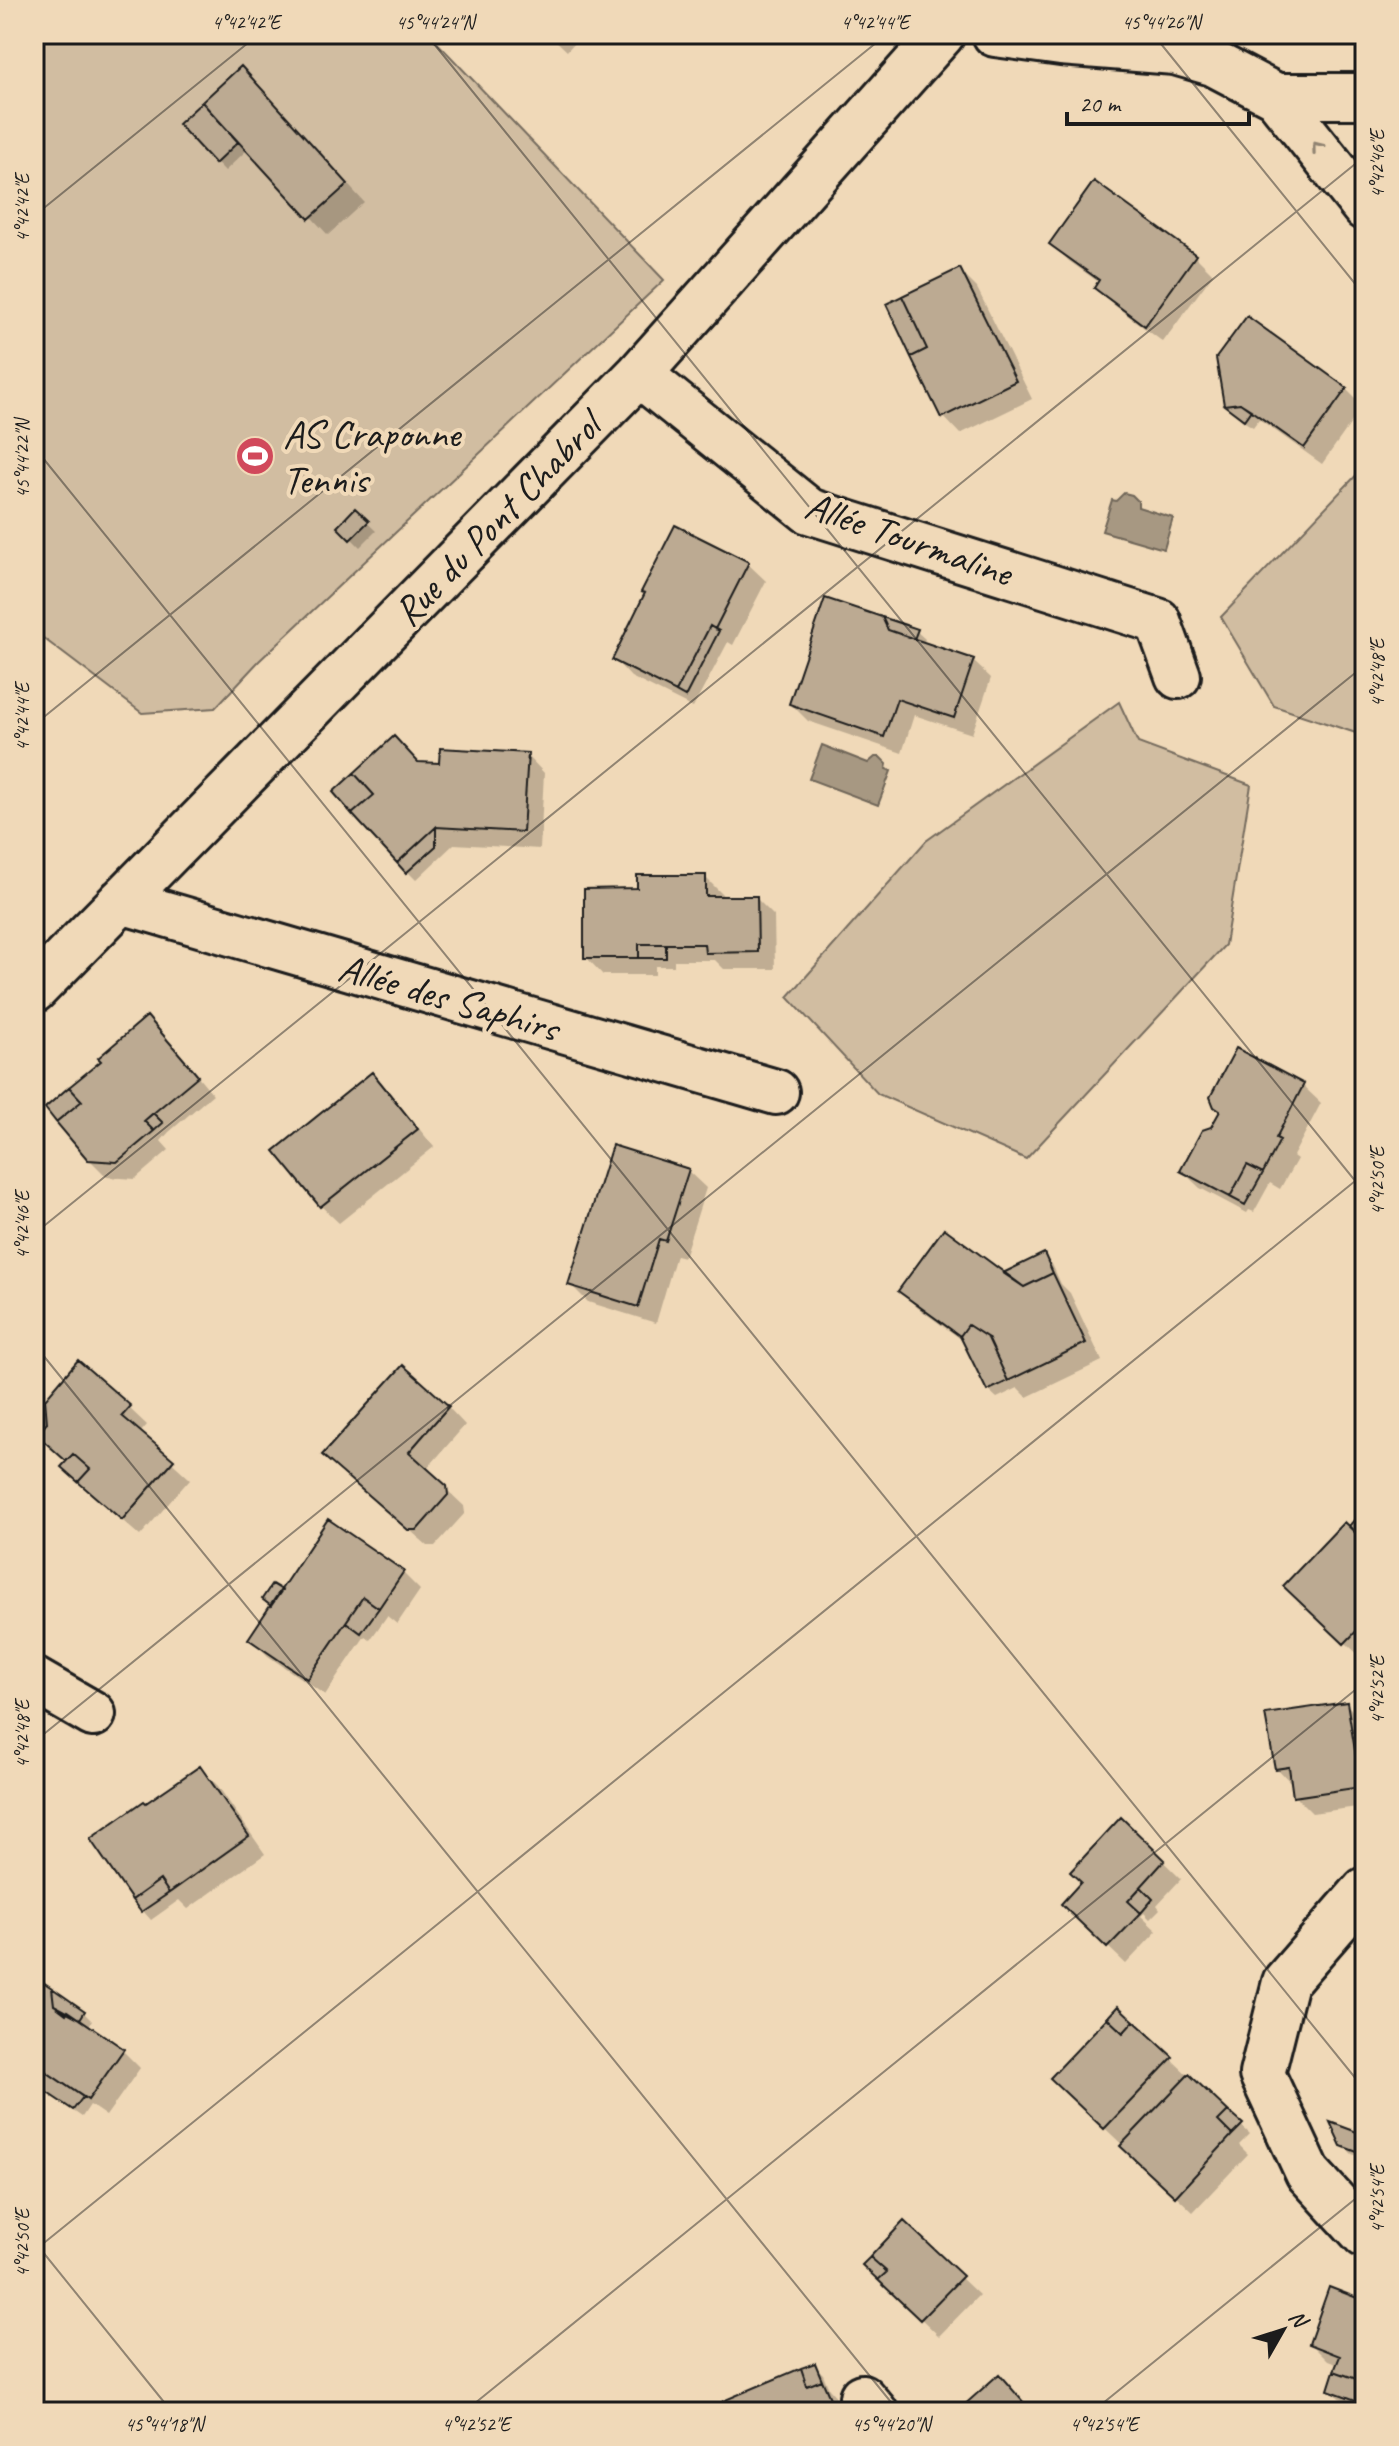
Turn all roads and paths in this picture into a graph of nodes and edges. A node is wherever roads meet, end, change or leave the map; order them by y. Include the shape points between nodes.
1 (942, 34) edge
2 (995, 34) edge
3 (1276, 96) junction
4 (1365, 96) edge
5 (1365, 208) edge
6 (639, 374) junction
7 (1178, 676) dead end
8 (121, 901) junction
9 (34, 990) edge
10 (776, 1092) dead end
11 (34, 1680) edge
12 (93, 1714) dead end
13 (1365, 1890) edge
14 (1365, 2235) edge

1 - 6 street, Rue du Pont Chabrol
2 - 3 street via 1175,52 1213,63
3 - 4 street
5 -> 3 street
6 - 7 street, Allée Tourmaline via 809,511 1158,621
6 - 8 street, Rue du Pont Chabrol
8 - 9 street, Rue du Pont Chabrol
8 - 10 street, Allée des Saphirs
11 - 12 street
13 - 14 street via 1285,1982 1262,2074 1308,2173

